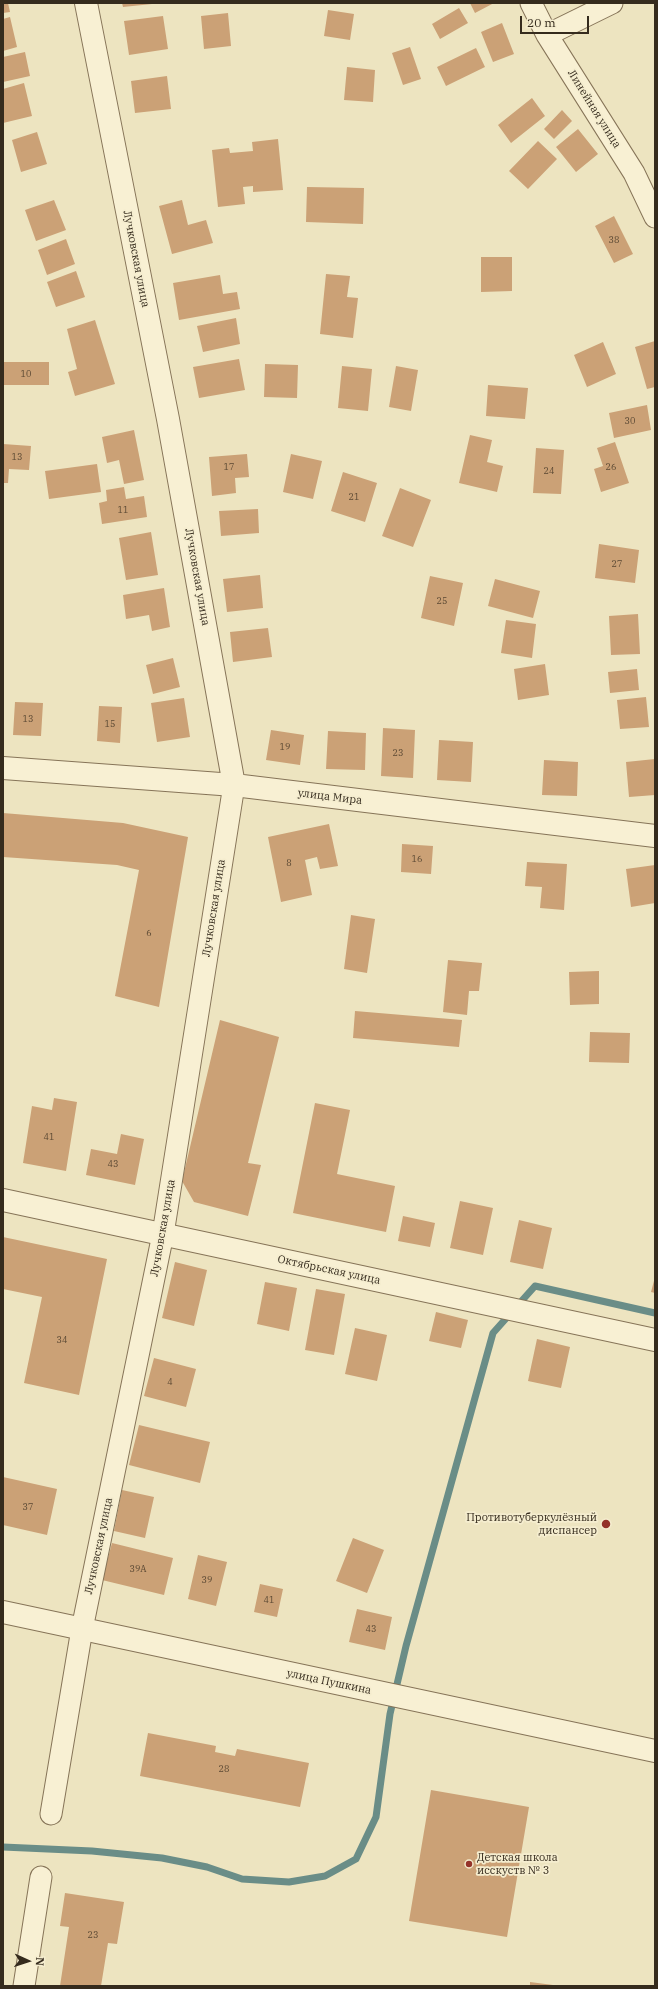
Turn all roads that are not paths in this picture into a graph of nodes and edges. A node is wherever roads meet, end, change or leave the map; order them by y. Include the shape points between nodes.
1 (86, 3) edge
2 (531, 3) edge
3 (612, 3) edge
4 (547, 35) junction
5 (655, 217) edge
6 (3, 768) edge
7 (234, 785) junction
8 (655, 836) edge
9 (3, 1200) edge
10 (163, 1234) junction
11 (655, 1340) edge
12 (3, 1612) edge
13 (82, 1628) junction
14 (655, 1751) edge
15 (51, 1814) dead end
16 (41, 1877) dead end
17 (24, 1986) edge

1 - 7 street, Лучковская улица via 168,419
2 - 4 street, Линейная улица
3 - 4 street
4 - 5 street, Линейная улица via 634,173
6 - 7 street, улица Мира
7 - 8 street, улица Мира
7 - 10 street, Лучковская улица
9 - 10 street, Октябрьская улица
10 - 11 street, Октябрьская улица
10 - 13 street, Лучковская улица
12 - 13 street, улица Пушкина
13 - 14 street, улица Пушкина
13 - 15 street, Лучковская улица
16 - 17 street

